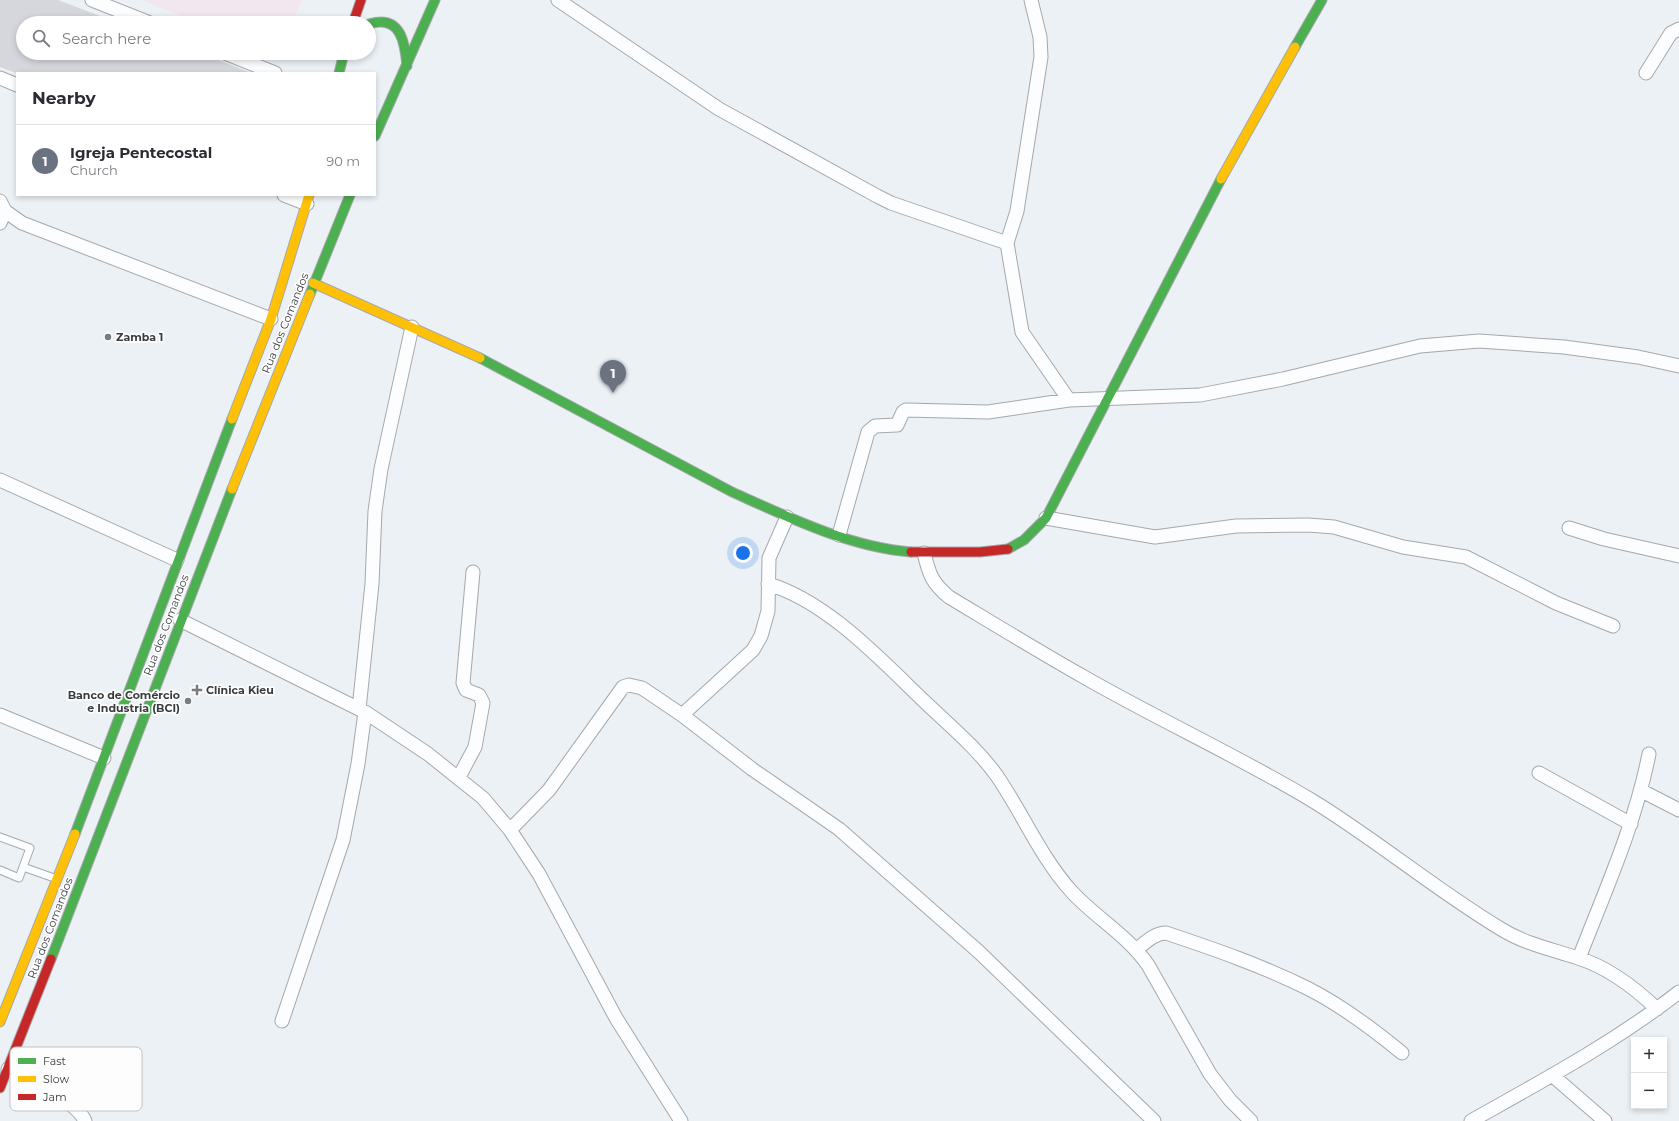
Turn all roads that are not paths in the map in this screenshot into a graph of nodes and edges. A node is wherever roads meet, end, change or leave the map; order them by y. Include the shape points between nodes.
1 (92, 0) edge
2 (361, 0) edge
3 (435, 0) edge
4 (558, 0) edge
5 (1031, 0) edge
6 (1322, 0) edge
7 (132, 16) edge
8 (355, 16) edge
9 (376, 22) edge
10 (1679, 29) edge
11 (242, 60) edge
12 (342, 60) edge
13 (407, 66) junction
14 (272, 72) edge
15 (339, 72) edge
16 (1646, 73) dead end
17 (0, 78) edge
18 (16, 85) edge
19 (376, 134) edge
20 (289, 196) edge
21 (350, 196) edge
22 (308, 200) edge
23 (2, 211) edge
24 (1007, 243) junction
25 (313, 283) junction
26 (271, 319) junction
27 (412, 327) junction
28 (1679, 366) edge
29 (1108, 399) junction
30 (1069, 400) junction
31 (0, 480) edge
32 (787, 517) junction
33 (1046, 518) junction
34 (1569, 528) dead end
35 (839, 535) junction
36 (924, 553) junction
37 (1679, 556) edge
38 (177, 560) junction
39 (473, 572) dead end
40 (768, 584) junction
41 (180, 620) junction
42 (1613, 626) dead end
43 (362, 710) junction
44 (0, 715) edge
45 (682, 715) junction
46 (1649, 754) dead end
47 (104, 758) junction
48 (1539, 773) dead end
49 (459, 777) junction
50 (1642, 791) junction
51 (1679, 810) edge
52 (1631, 824) junction
53 (510, 830) junction
54 (0, 836) edge
55 (23, 867) junction
56 (0, 870) edge
57 (58, 880) junction
58 (1137, 949) junction
59 (1579, 958) junction
60 (1679, 992) edge
61 (1657, 1009) junction
62 (282, 1021) dead end
63 (0, 1022) edge
64 (17, 1047) edge
65 (1402, 1053) dead end
66 (10, 1064) edge
67 (8, 1069) joint
68 (1552, 1075) junction
69 (0, 1088) edge
70 (79, 1111) edge
71 (85, 1121) edge
72 (681, 1121) edge
73 (1154, 1121) edge
74 (1250, 1121) edge
75 (1471, 1121) edge
76 (1605, 1121) edge

1 - 7 street
2 - 8 main road
3 - 13 main road
4 - 24 street via 719,109 877,196
5 - 24 street via 1040,37 1041,57 1017,211
6 - 29 main road via 1233,154
9 - 13 main road via 385,22 402,34
10 - 16 street via 1671,33
11 - 14 street
12 - 15 main road
13 - 19 main road
17 - 18 street
20 - 22 street
21 - 25 main road, Rua dos Comandos
22 - 26 main road, Rua dos Comandos
23 - 26 street via 22,223
24 - 30 street via 1022,332
25 - 27 main road
25 - 41 main road, Rua dos Comandos
26 - 38 main road, Rua dos Comandos
27 - 32 main road via 490,362 704,478
27 - 43 street via 381,470 375,512
28 - 29 street via 1638,357 1564,347 1479,341 1420,346 1200,395
29 - 30 street
29 - 33 main road
30 - 35 street via 988,412 906,410 897,425 872,428 868,432
31 - 38 street
32 - 35 main road
32 - 40 street via 769,558
33 - 36 main road via 1033,536 1002,552
33 - 42 street via 1155,537 1236,526 1334,527 1403,547 1466,556 1556,603
34 - 37 street via 1604,539
35 - 36 main road via 876,546
36 - 59 street via 930,576 949,597 1084,678 1217,747 1314,802 1458,903 1504,931 1546,950
38 - 47 main road, Rua dos Comandos
39 - 49 street via 463,683 466,690 479,695 483,703 475,747
40 - 45 street via 768,611 758,643
40 - 58 street via 783,588 828,614 952,728 996,775 1052,867 1073,892
41 - 43 street
41 - 64 main road, Rua dos Comandos
43 - 49 street
43 - 62 street via 358,764 343,840
44 - 47 street
45 - 53 street via 642,688 629,685 624,687 549,790
45 - 73 street via 752,769 839,829 979,952
46 - 50 street
47 - 57 main road, Rua dos Comandos
48 - 52 street
49 - 53 street via 483,798
50 - 51 street
50 - 52 street
52 - 59 street
53 - 72 street via 539,874 616,1018
54 - 55 lane via 30,848
55 - 56 lane via 19,878
55 - 57 lane
57 - 63 main road, Rua dos Comandos
58 - 65 street via 1154,936 1166,933 1244,960 1310,989 1353,1016
58 - 74 street via 1210,1074
59 - 61 street via 1636,989
60 - 61 street
61 - 68 street
66 - 67 main road, Rua dos Comandos
67 - 69 main road, Rua dos Comandos
68 - 75 street
68 - 76 street
70 - 71 street

